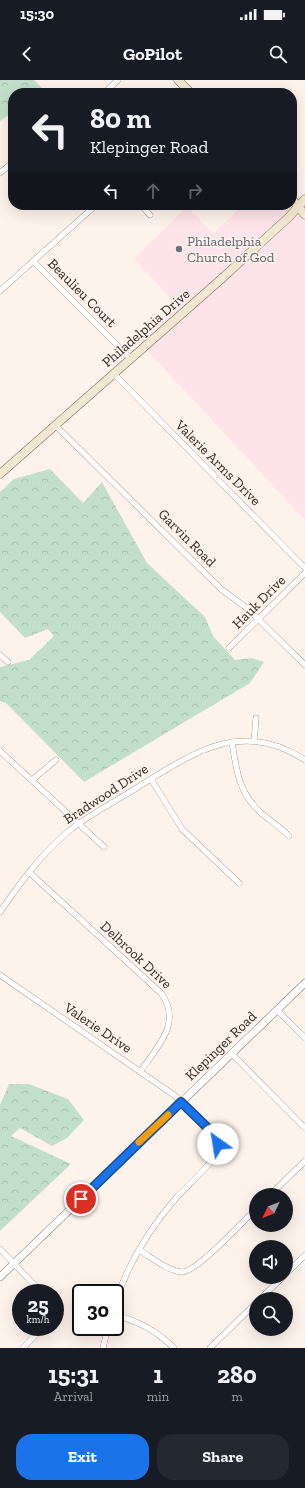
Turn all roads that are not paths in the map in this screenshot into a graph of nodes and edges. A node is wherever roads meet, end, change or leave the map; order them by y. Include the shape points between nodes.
1 (118, 80) edge
2 (178, 80) edge
3 (109, 88) edge
4 (186, 88) edge
5 (8, 166) edge
6 (0, 173) edge
7 (305, 199) edge
8 (297, 204) edge
9 (299, 206) junction
10 (90, 210) edge
11 (146, 210) edge
12 (295, 210) edge
13 (150, 215) dead end
14 (305, 215) edge
15 (33, 261) junction
16 (0, 291) edge
17 (131, 359) junction
18 (114, 374) junction
19 (55, 425) junction
20 (0, 474) edge
21 (305, 568) edge
22 (305, 573) edge
23 (258, 619) junction
24 (229, 648) dead end
25 (0, 655) edge
26 (8, 662) dead end
27 (305, 665) edge
28 (256, 718) dead end
29 (254, 741) junction
30 (232, 742) junction
31 (0, 751) edge
32 (56, 760) dead end
33 (305, 760) edge
34 (151, 779) junction
35 (32, 780) junction
36 (79, 824) junction
37 (289, 836) dead end
38 (104, 847) dead end
39 (30, 873) junction
40 (239, 883) dead end
41 (0, 912) edge
42 (0, 975) edge
43 (305, 983) edge
44 (277, 1010) junction
45 (305, 1038) edge
46 (231, 1053) junction
47 (140, 1072) junction
48 (181, 1102) junction
49 (305, 1128) edge
50 (305, 1161) edge
51 (277, 1188) edge
52 (249, 1216) edge
53 (0, 1249) edge
54 (139, 1250) junction
55 (305, 1255) edge
56 (14, 1264) junction
57 (293, 1267) edge
58 (0, 1277) edge
59 (33, 1284) edge
60 (122, 1284) edge
61 (276, 1284) edge
62 (267, 1292) edge
63 (249, 1310) edge
64 (124, 1318) edge
65 (34, 1336) edge
66 (106, 1336) edge
67 (23, 1348) edge
68 (103, 1348) edge
69 (174, 1348) edge
70 (210, 1348) edge

1 - 3 street
2 - 4 main road
5 - 6 street
7 - 9 main road, Philadelphia Drive
8 - 9 main road
9 - 14 main road
10 - 15 street
11 - 13 street
12 - 17 main road, Philadelphia Drive
15 - 16 street
15 - 17 street, Beaulieu Court
17 - 18 main road, Philadelphia Drive
18 - 19 main road, Philadelphia Drive
18 - 21 street, Valerie Arms Drive
19 - 20 main road, Philadelphia Drive
19 - 23 street, Garvin Road via 221,588
22 - 23 street, Hauk Drive
23 - 24 street, Hauk Drive
23 - 27 street, Garvin Road
25 - 26 street
28 - 29 street
29 - 30 street, Bradwood Drive
29 - 33 street, Bradwood Drive via 279,746
30 - 34 street, Bradwood Drive via 214,745 194,753
30 - 37 street via 242,790 260,812
31 - 35 street
32 - 35 street
34 - 36 street, Bradwood Drive
34 - 40 street via 185,832
35 - 36 street
36 - 38 street
36 - 39 street, Bradwood Drive via 55,844
39 - 41 street, Bradwood Drive
39 - 47 street, Delbrook Drive via 161,993 167,1002 170,1018 168,1030
42 - 47 street, Valerie Drive
43 - 44 street, Klepinger Road
44 - 45 street
44 - 46 street, Klepinger Road
46 - 48 street, Klepinger Road
46 - 49 street
47 - 48 street, Valerie Drive
48 - 54 street, Valerie Drive via 213,1133 218,1151 213,1161 168,1208
48 - 56 street, Klepinger Road
50 - 51 street
52 - 54 street via 206,1258 188,1271 172,1269
53 - 56 street
54 - 60 street
55 - 57 street
56 - 58 street, Klepinger Road
56 - 59 street
61 - 62 street
63 - 70 street
64 - 69 street via 146,1326 162,1336
65 - 67 street
66 - 68 street

